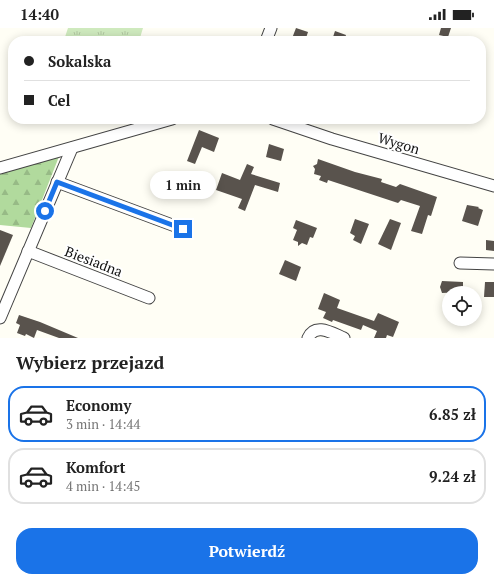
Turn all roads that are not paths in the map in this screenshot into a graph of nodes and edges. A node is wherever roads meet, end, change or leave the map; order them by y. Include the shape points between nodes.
1 (155, 124) edge
2 (288, 124) edge
3 (72, 148) junction
4 (0, 168) edge
5 (57, 182) junction
6 (494, 186) edge
7 (183, 229) dead end
8 (28, 251) junction
9 (460, 264) dead end
10 (494, 264) edge
11 (149, 298) dead end
12 (0, 318) edge
13 (308, 338) edge
14 (344, 338) edge

1 - 3 street
2 - 6 street, Wygon
3 - 4 street
3 - 5 street
5 - 7 street
5 - 8 street
8 - 11 street, Biesiadna
8 - 12 street
9 - 10 street
13 - 14 street via 312,332 319,329

